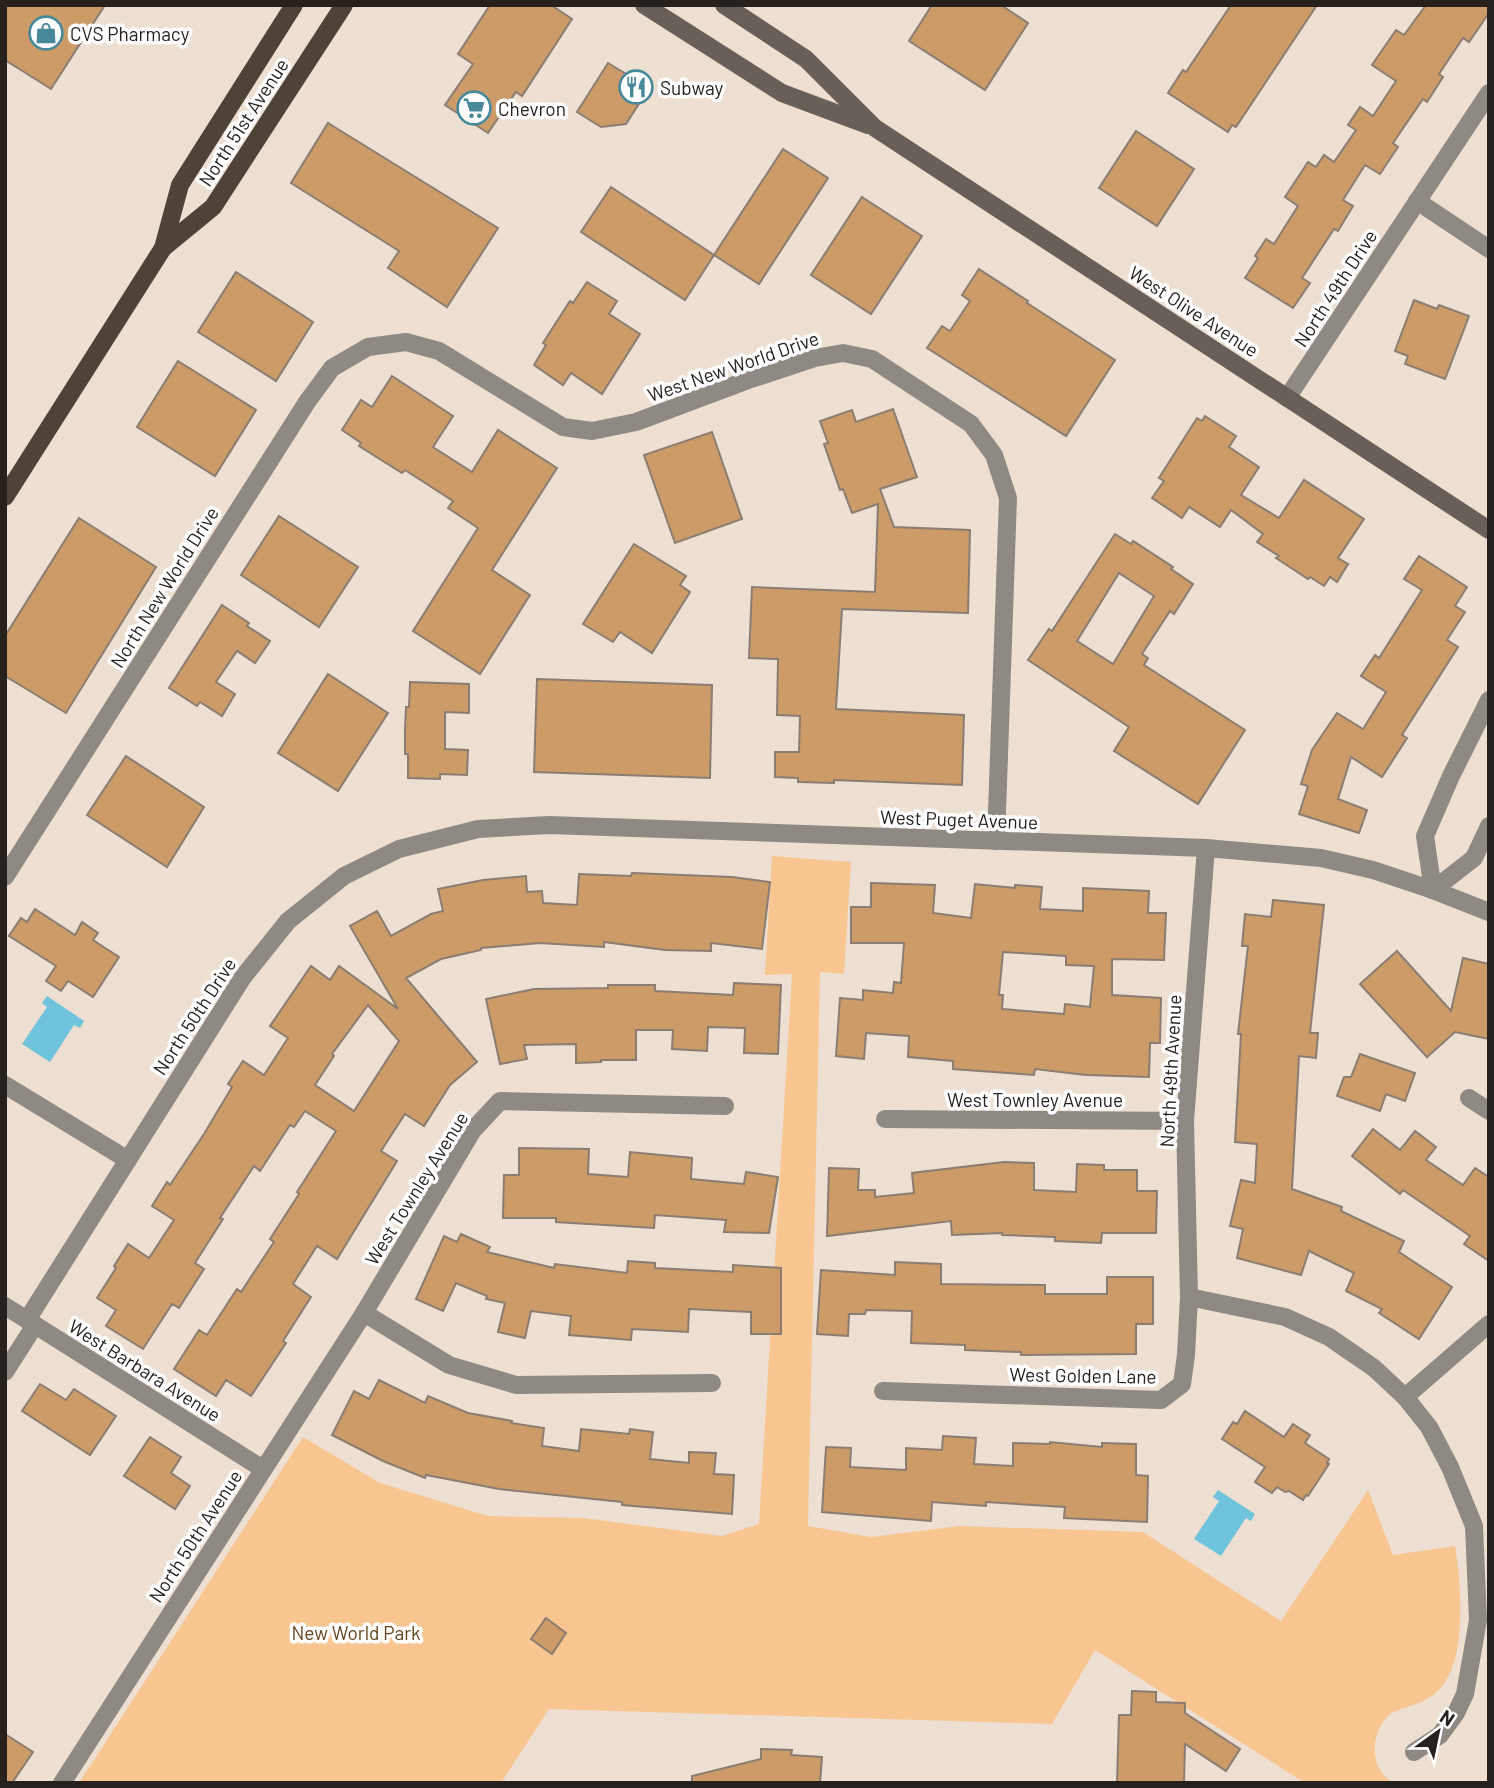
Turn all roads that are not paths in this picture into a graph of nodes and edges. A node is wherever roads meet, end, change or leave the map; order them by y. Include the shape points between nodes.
1 (294, 5) edge
2 (344, 5) edge
3 (644, 5) edge
4 (724, 5) edge
5 (1489, 93) edge
6 (875, 128) junction
7 (1417, 201) junction
8 (163, 248) junction
9 (1489, 249) edge
10 (381, 345) joint
11 (1287, 398) junction
12 (5, 497) edge
13 (1489, 530) edge
14 (1489, 700) edge
15 (1489, 826) edge
16 (478, 829) joint
17 (996, 841) junction
18 (1206, 848) junction
19 (5, 877) edge
20 (1433, 890) junction
21 (1489, 912) edge
22 (5, 1085) edge
23 (1469, 1098) dead end
24 (725, 1106) dead end
25 (1489, 1111) edge
26 (885, 1119) dead end
27 (1185, 1121) junction
28 (128, 1160) junction
29 (1189, 1297) junction
30 (5, 1306) edge
31 (364, 1313) junction
32 (31, 1322) junction
33 (1489, 1324) edge
34 (5, 1372) edge
35 (712, 1383) dead end
36 (883, 1391) dead end
37 (1405, 1397) junction
38 (263, 1469) junction
39 (1483, 1620) edge
40 (1414, 1752) dead end
41 (62, 1783) edge

1 - 8 main road, North 51st Avenue via 180,185
2 - 8 main road, North 51st Avenue via 213,207
3 - 6 main road, West Olive Avenue via 782,93
4 - 6 main road, West Olive Avenue via 806,59
5 - 7 street, North 49th Drive
6 - 11 main road, West Olive Avenue
7 - 9 street
7 - 11 street, North 49th Drive
8 - 12 main road, North 51st Avenue
10 - 17 street, West New World Drive via 406,342 439,351 563,428 592,431 636,422 748,380 843,353 872,359 971,424 994,455 1008,498
10 - 19 street, North New World Drive via 368,347 332,368 307,402
11 - 13 main road, West Olive Avenue
14 - 20 street via 1425,836
15 - 20 street via 1474,858
16 - 17 street, West Puget Avenue via 549,825
16 - 28 street, North 50th Drive via 399,849 344,876 288,921 243,977
17 - 18 street, West Puget Avenue
18 - 20 street, West Puget Avenue via 1321,858
18 - 27 street, North 49th Avenue
20 - 21 street, West Puget Avenue
22 - 28 street
23 - 25 street
24 - 31 street, West Townley Avenue via 500,1101 473,1130
26 - 27 street, West Townley Avenue
27 - 29 street, North 49th Avenue
28 - 32 street, North 50th Drive
29 - 36 street, West Golden Lane via 1182,1384 1161,1400
29 - 37 street via 1285,1317 1329,1337 1374,1368
30 - 32 street, West Barbara Avenue
31 - 35 street via 449,1365 516,1385
31 - 38 street, North 50th Avenue
32 - 34 street, North 50th Drive
32 - 38 street, West Barbara Avenue
33 - 37 street
37 - 39 street via 1429,1427 1474,1526
38 - 41 street, North 50th Avenue
39 - 40 street via 1456,1713 1440,1735

